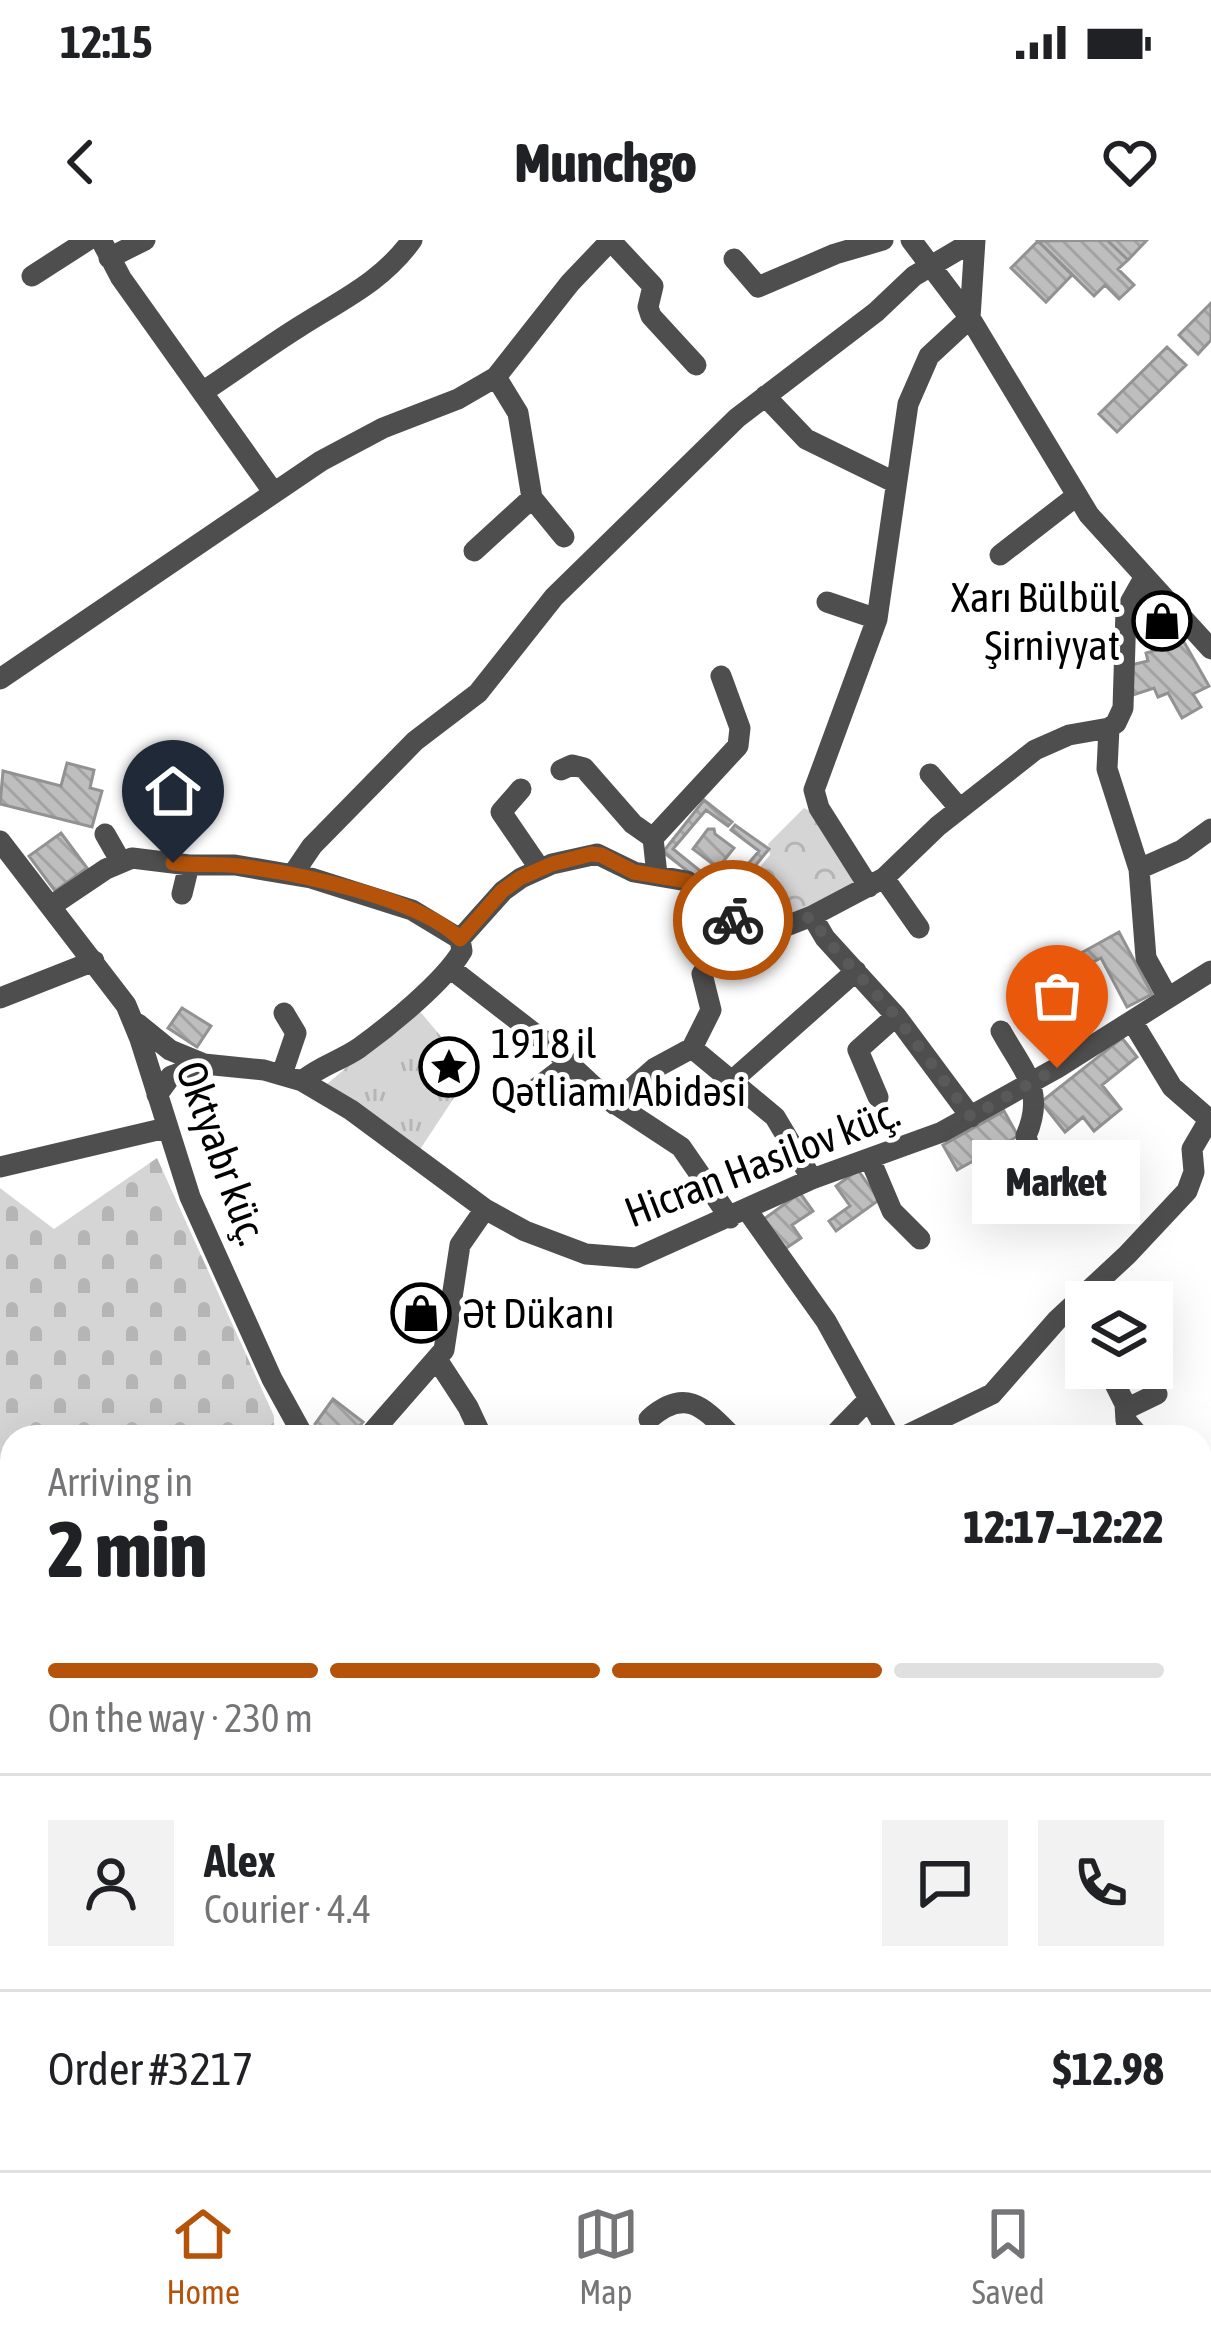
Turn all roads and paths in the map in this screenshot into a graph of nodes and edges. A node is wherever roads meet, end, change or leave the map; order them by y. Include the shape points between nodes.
1 (88, 240) edge
2 (146, 240) edge
3 (412, 240) edge
4 (611, 240) edge
5 (883, 240) edge
6 (911, 240) edge
7 (975, 240) edge
8 (105, 249) edge
9 (734, 260) dead end
10 (931, 263) junction
11 (32, 276) dead end
12 (970, 318) junction
13 (696, 365) dead end
14 (496, 377) junction
15 (204, 392) junction
16 (765, 396) junction
17 (895, 482) junction
18 (274, 493) junction
19 (1076, 496) junction
20 (532, 498) junction
21 (563, 537) dead end
22 (473, 551) dead end
23 (1000, 555) dead end
24 (1144, 578) junction
25 (827, 602) dead end
26 (877, 620) junction
27 (1211, 649) edge
28 (721, 676) dead end
29 (0, 679) edge
30 (1109, 728) junction
31 (561, 770) dead end
32 (930, 774) dead end
33 (521, 789) dead end
34 (960, 809) junction
35 (1211, 829) edge
36 (104, 834) dead end
37 (653, 838) junction
38 (0, 841) edge
39 (121, 862) junction
40 (189, 866) junction
41 (540, 868) junction
42 (1139, 869) junction
43 (293, 874) junction
44 (657, 875) junction
45 (877, 882) junction
46 (182, 894) dead end
47 (51, 906) junction
48 (812, 916) junction
49 (738, 925) junction
50 (920, 928) dead end
51 (460, 939) junction
52 (94, 961) junction
53 (450, 968) junction
54 (856, 971) junction
55 (1211, 971) edge
56 (0, 998) edge
57 (1168, 998) junction
58 (284, 1013) dead end
59 (896, 1016) junction
60 (133, 1020) junction
61 (1132, 1021) junction
62 (1001, 1031) dead end
63 (692, 1048) junction
64 (170, 1050) junction
65 (204, 1064) junction
66 (568, 1064) junction
67 (150, 1068) junction
68 (292, 1078) junction
69 (734, 1079) junction
70 (1030, 1082) junction
71 (157, 1095) junction
72 (525, 1097) dead end
73 (878, 1097) dead end
74 (614, 1104) junction
75 (971, 1117) junction
76 (1210, 1120) edge
77 (166, 1128) junction
78 (1032, 1158) dead end
79 (870, 1160) junction
80 (0, 1167) edge
81 (812, 1179) junction
82 (485, 1209) junction
83 (739, 1214) junction
84 (920, 1239) dead end
85 (1103, 1281) edge
86 (1065, 1321) edge
87 (438, 1361) junction
88 (1117, 1389) edge
89 (1157, 1394) dead end
90 (868, 1400) junction
91 (1126, 1409) junction
92 (649, 1419) dead end
93 (297, 1425) edge
94 (379, 1425) edge
95 (476, 1425) edge
96 (720, 1425) edge
97 (844, 1425) edge
98 (883, 1425) edge
99 (928, 1425) edge
100 (1130, 1425) edge

1 - 11 street
2 - 8 street
3 - 15 street via 367,287
4 - 13 street via 653,286 651,316
4 - 14 street
5 - 9 street via 758,287
6 - 10 street
7 - 10 street
7 - 12 street
8 - 15 street
10 - 12 street
10 - 16 street
12 - 17 street via 940,343 915,382
12 - 19 street
14 - 18 street via 352,443
14 - 20 street via 518,413
15 - 18 street
16 - 17 street via 806,439
16 - 43 street via 554,597 478,693 415,741
17 - 26 street
18 - 29 street
19 - 23 street
19 - 24 street
20 - 21 street
20 - 22 street
24 - 27 street
24 - 30 street via 1126,610 1123,707
25 - 26 street
26 - 45 street via 814,790 818,808
28 - 37 street via 740,728 738,746
30 - 34 street via 1036,750
30 - 42 street via 1107,769
31 - 37 street via 584,768
32 - 34 street
33 - 41 street via 502,812
34 - 45 street
35 - 42 street
36 - 39 street
37 - 44 street
38 - 47 street, Oktyabr küç.
39 - 40 street
39 - 47 street
40 - 43 street
40 - 46 street
41 - 44 street via 597,854
41 - 51 street via 502,891
42 - 57 street via 1146,958
43 - 51 street via 412,910
44 - 49 street via 687,881
45 - 48 street
45 - 50 street
47 - 52 street, Oktyabr küç.
48 - 49 street via 758,938
48 - 54 street
49 - 63 street via 702,974 711,1010
51 - 53 street
52 - 56 street
52 - 60 street, Oktyabr küç.
53 - 66 street
53 - 68 street via 364,1044
54 - 59 street
54 - 69 street
55 - 57 street, Hicran Hasilov küç.
57 - 61 street, Hicran Hasilov küç.
58 - 68 street via 296,1033
59 - 73 street via 858,1049
59 - 75 street
60 - 64 street, Hicran Hasilov küç.
60 - 67 street, Oktyabr küç.
61 - 70 street, Hicran Hasilov küç.
61 - 76 street via 1172,1087
62 - 70 street
63 - 69 street
63 - 74 street
64 - 65 street, Hicran Hasilov küç.
64 - 67 street
65 - 68 street, Hicran Hasilov küç.
65 - 71 street via 171,1076
66 - 72 street
66 - 74 street
67 - 71 street, Oktyabr küç.
68 - 82 street, Hicran Hasilov küç. via 351,1110
69 - 81 street via 775,1117
70 - 75 street, Hicran Hasilov küç.
70 - 78 street via 1035,1118 1025,1136
71 - 77 street, Oktyabr küç.
74 - 83 street via 681,1148
75 - 79 street, Hicran Hasilov küç.
76 - 85 street via 1192,1149 1187,1191
77 - 80 street
77 - 93 street, Oktyabr küç. via 212,1250
79 - 81 street, Hicran Hasilov küç.
79 - 84 street via 892,1211
81 - 83 street, Hicran Hasilov küç.
82 - 83 street, Hicran Hasilov küç. via 549,1242 625,1259
82 - 87 street via 460,1245
83 - 90 street via 826,1321
86 - 99 street via 992,1394
87 - 94 street
87 - 95 street
88 - 91 street
89 - 91 street
90 - 97 street
90 - 98 street
91 - 100 street
92 - 96 street via 679,1401

